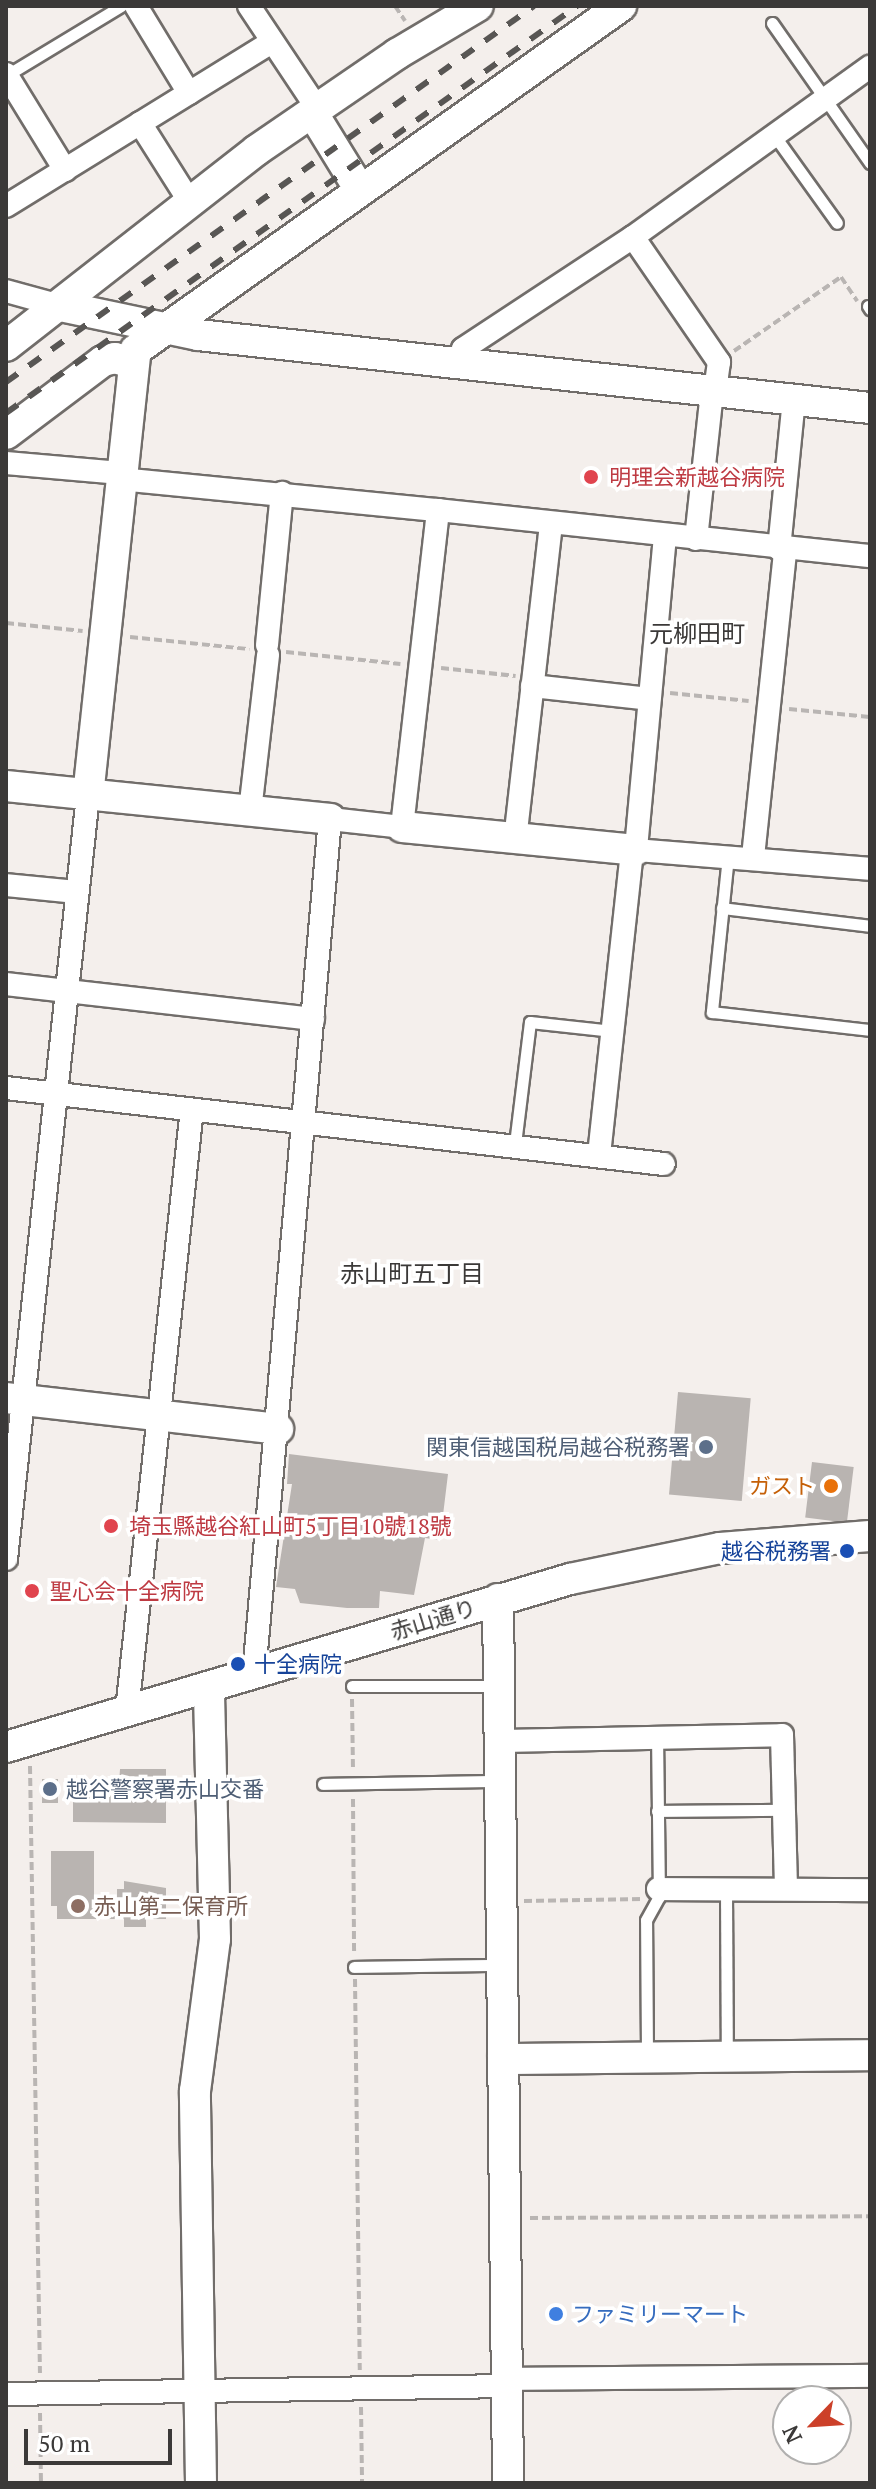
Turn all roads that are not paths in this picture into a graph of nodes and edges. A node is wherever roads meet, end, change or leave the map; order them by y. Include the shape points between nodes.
1 (121, 6) edge
2 (136, 6) edge
3 (249, 6) edge
4 (478, 6) edge
5 (621, 6) edge
6 (772, 23) dead end
7 (272, 42) junction
8 (870, 67) edge
9 (6, 75) edge
10 (189, 93) junction
11 (825, 99) junction
12 (315, 110) junction
13 (140, 123) junction
14 (774, 135) junction
15 (870, 163) edge
16 (65, 170) junction
17 (360, 190) junction
18 (190, 202) junction
19 (6, 206) edge
20 (837, 223) dead end
21 (633, 237) junction
22 (6, 291) edge
23 (60, 306) junction
24 (165, 329) junction
25 (6, 346) edge
26 (132, 363) junction
27 (461, 365) junction
28 (715, 382) junction
29 (794, 399) junction
30 (870, 408) edge
31 (6, 434) edge
32 (6, 463) edge
33 (121, 476) junction
34 (282, 493) junction
35 (438, 510) junction
36 (551, 523) junction
37 (665, 536) junction
38 (696, 539) junction
39 (782, 549) junction
40 (870, 556) edge
41 (533, 682) junction
42 (650, 695) junction
43 (6, 786) edge
44 (88, 796) junction
45 (250, 811) junction
46 (330, 819) junction
47 (402, 827) junction
48 (515, 840) junction
49 (634, 850) junction
50 (728, 855) junction
51 (753, 857) junction
52 (870, 869) edge
53 (6, 885) edge
54 (76, 892) junction
55 (722, 908) junction
56 (870, 926) edge
57 (6, 984) edge
58 (64, 991) junction
59 (313, 1019) junction
60 (870, 1030) edge
61 (613, 1031) junction
62 (6, 1088) edge
63 (55, 1094) junction
64 (192, 1109) junction
65 (306, 1120) junction
66 (515, 1144) junction
67 (599, 1155) junction
68 (664, 1164) dead end
69 (14, 1398) edge
70 (157, 1415) junction
71 (278, 1429) junction
72 (870, 1536) edge
73 (6, 1559) edge
74 (498, 1599) junction
75 (254, 1674) junction
76 (352, 1686) road end
77 (500, 1686) junction
78 (209, 1687) junction
79 (127, 1711) junction
80 (657, 1738) junction
81 (502, 1741) junction
82 (17, 1752) edge
83 (501, 1781) junction
84 (323, 1784) dead end
85 (782, 1810) junction
86 (657, 1811) junction
87 (726, 1889) junction
88 (786, 1889) junction
89 (870, 1890) edge
90 (658, 1894) junction
91 (502, 1965) junction
92 (354, 1967) road end
93 (870, 2055) edge
94 (727, 2056) junction
95 (647, 2058) junction
96 (503, 2059) junction
97 (870, 2376) edge
98 (507, 2383) junction
99 (200, 2392) junction
100 (6, 2394) edge
101 (201, 2483) edge
102 (508, 2483) edge

1 - 9 lane
2 - 10 street
3 - 7 street
4 - 12 street
5 - 17 street
6 - 11 lane
7 - 10 street
7 - 12 street
8 - 11 street
9 - 16 street
10 - 13 street
11 - 14 street
11 - 15 lane
12 - 17 street
12 - 18 street
13 - 16 street
13 - 18 street
14 - 20 lane
14 - 21 street
16 - 19 street
17 - 24 street
18 - 23 street
21 - 27 street via 463,349
21 - 28 street
22 - 23 street
23 - 24 street
23 - 25 street
24 - 26 street via 136,350
24 - 27 street
26 - 31 street via 103,361
26 - 33 street
27 - 28 street
28 - 29 street
28 - 38 street
29 - 30 street
29 - 39 street
32 - 33 street
33 - 34 street
33 - 44 street via 99,633
34 - 35 street
34 - 45 street
35 - 36 street
35 - 47 street
36 - 37 street
36 - 41 street
37 - 38 street
37 - 42 street
38 - 39 street
39 - 40 street
39 - 51 street
41 - 42 street
41 - 48 street
42 - 49 street
43 - 44 street
44 - 45 street
44 - 54 street
45 - 46 street
46 - 47 street
46 - 59 street
47 - 48 street
48 - 49 street
49 - 50 street
49 - 61 street
50 - 51 street
50 - 55 lane
51 - 52 street
53 - 54 street
54 - 58 street
55 - 56 lane
55 - 60 lane via 712,1012
57 - 58 street
58 - 59 street
58 - 63 street
59 - 65 street
61 - 66 lane via 530,1022
61 - 67 street
62 - 63 street
63 - 64 street
63 - 69 street
64 - 65 street
64 - 70 street
65 - 66 street
65 - 71 street
66 - 67 street
67 - 68 street
69 - 70 street
69 - 73 street
70 - 71 street
70 - 79 street
71 - 75 street
72 - 74 street, 赤山通り via 676,1556
74 - 75 street, 赤山通り
74 - 77 street
75 - 78 street, 赤山通り
76 - 77 lane
77 - 81 street
78 - 79 street, 赤山通り
78 - 99 street via 215,1939 195,2091
79 - 82 street, 赤山通り
80 - 81 street
80 - 85 street via 782,1735
80 - 86 lane
81 - 83 street
83 - 84 lane
83 - 91 street
85 - 86 lane
85 - 88 street
86 - 90 lane
87 - 88 street
87 - 90 street
87 - 94 lane
88 - 89 street
90 - 95 lane via 646,1920
91 - 92 lane
91 - 96 street
93 - 94 street
94 - 95 street
95 - 96 street
96 - 98 street
97 - 98 street
98 - 99 street
98 - 102 street
99 - 100 street
99 - 101 street

